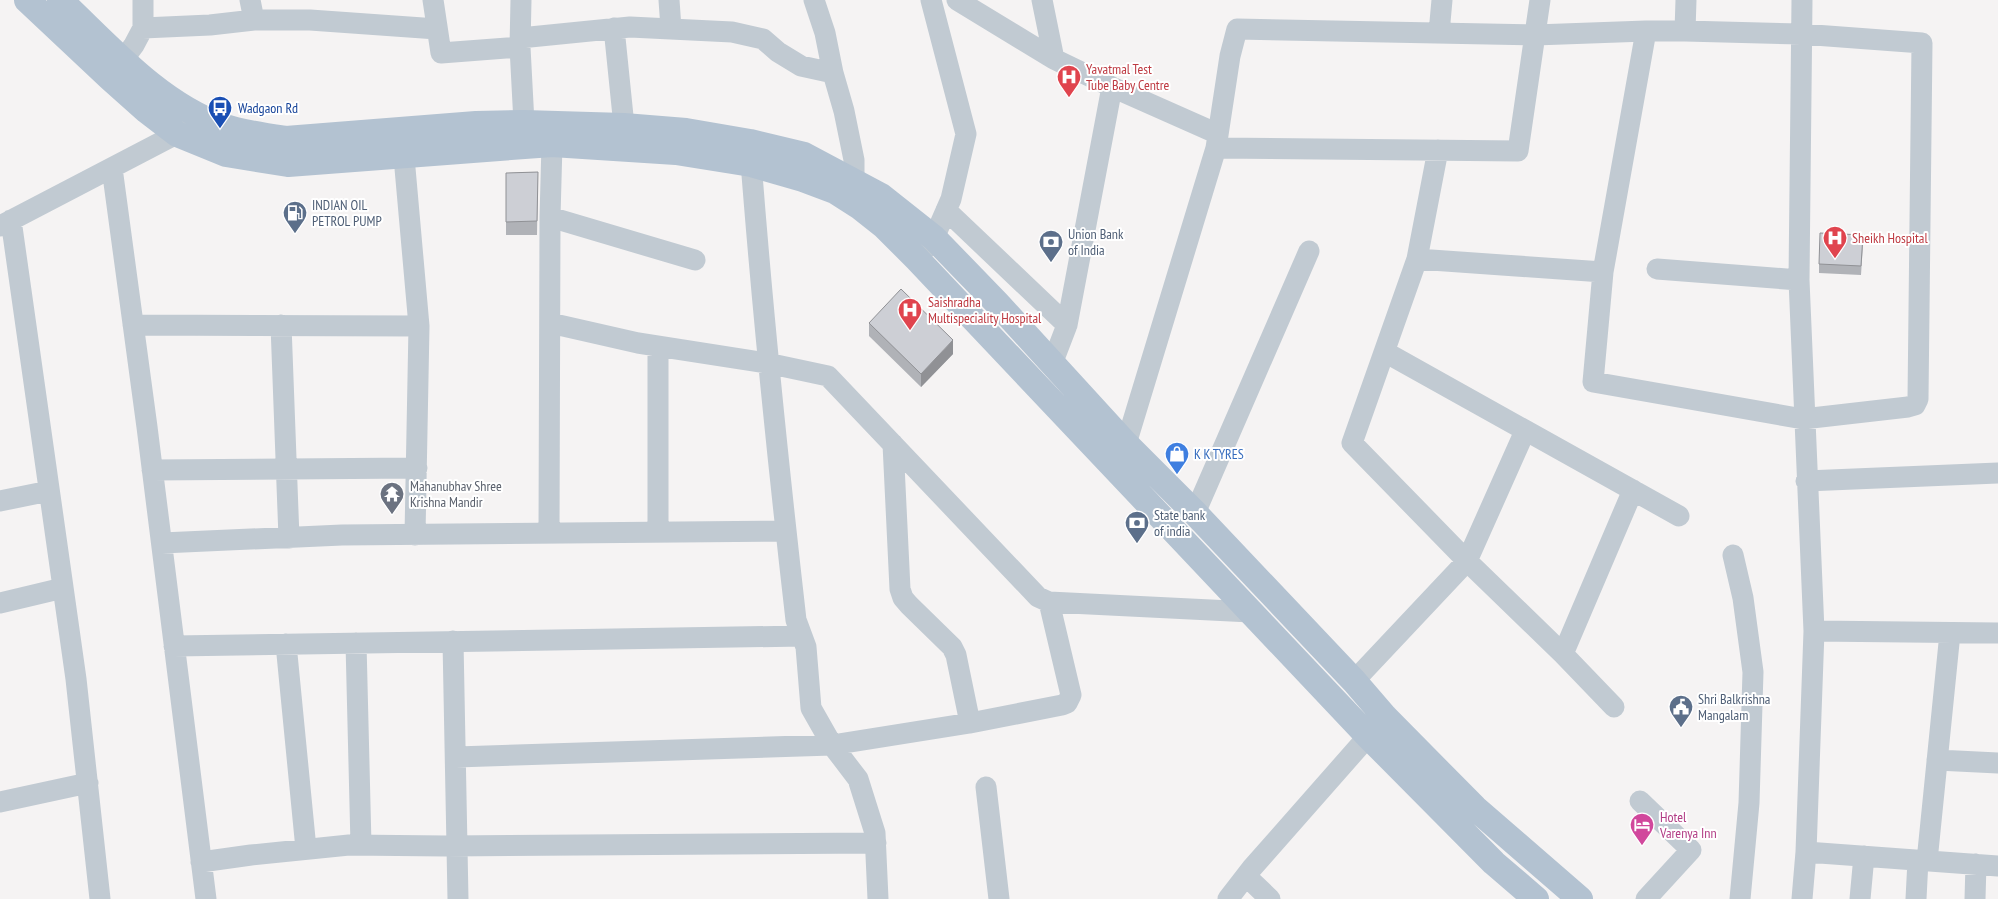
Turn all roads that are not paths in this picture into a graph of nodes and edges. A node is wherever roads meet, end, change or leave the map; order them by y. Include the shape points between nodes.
1 (27, 0) edge
2 (60, 0) edge
3 (143, 0) edge
4 (433, 0) edge
5 (521, 0) edge
6 (669, 0) edge
7 (814, 0) edge
8 (932, 0) edge
9 (956, 0) edge
10 (1042, 0) edge
11 (1442, 0) edge
12 (1540, 0) edge
13 (1686, 0) edge
14 (1802, 0) edge
15 (252, 10) edge
16 (143, 28) junction
17 (614, 28) junction
18 (671, 28) junction
19 (437, 29) junction
20 (1646, 30) junction
21 (1685, 31) junction
22 (1438, 33) junction
23 (1801, 34) junction
24 (1534, 35) junction
25 (520, 42) junction
26 (1054, 59) junction
27 (123, 60) junction
28 (833, 73) junction
29 (1112, 87) junction
30 (205, 119) junction
31 (524, 123) junction
32 (624, 126) junction
33 (177, 134) junction
34 (1217, 141) junction
35 (552, 144) junction
36 (1438, 150) junction
37 (751, 153) junction
38 (404, 156) junction
39 (112, 168) junction
40 (854, 182) junction
41 (946, 210) junction
42 (550, 217) junction
43 (6, 223) edge
44 (934, 238) junction
45 (1309, 251) dead end
46 (917, 259) junction
47 (1417, 259) junction
48 (695, 260) dead end
49 (1657, 269) dead end
50 (1603, 272) junction
51 (1799, 280) junction
52 (133, 324) junction
53 (550, 324) junction
54 (281, 325) junction
55 (1068, 325) junction
56 (419, 326) junction
57 (658, 346) junction
58 (1385, 352) junction
59 (768, 363) junction
60 (1052, 364) junction
61 (1803, 418) junction
62 (1524, 430) junction
63 (893, 444) junction
64 (1126, 444) junction
65 (417, 468) junction
66 (287, 469) junction
67 (152, 470) junction
68 (1998, 473) edge
69 (1158, 476) junction
70 (1806, 481) junction
71 (1632, 490) junction
72 (50, 491) junction
73 (1140, 495) junction
74 (0, 501) edge
75 (1195, 513) junction
76 (1679, 516) dead end
77 (786, 531) junction
78 (658, 532) junction
79 (549, 533) junction
80 (415, 536) junction
81 (289, 538) junction
82 (162, 543) junction
83 (1734, 555) dead end
84 (1467, 561) junction
85 (63, 588) junction
86 (1049, 602) junction
87 (0, 603) edge
88 (1251, 612) junction
89 (1814, 631) junction
90 (1950, 633) junction
91 (1998, 633) edge
92 (802, 636) junction
93 (453, 641) junction
94 (356, 643) junction
95 (286, 644) junction
96 (174, 646) junction
97 (1563, 654) junction
98 (1354, 681) junction
99 (1614, 707) dead end
100 (970, 723) junction
101 (1376, 726) junction
102 (832, 745) junction
103 (456, 757) junction
104 (1937, 760) junction
105 (1998, 763) edge
106 (88, 783) junction
107 (986, 787) dead end
108 (1640, 801) dead end
109 (0, 802) edge
110 (876, 843) junction
111 (361, 845) junction
112 (456, 846) junction
113 (306, 849) junction
114 (1806, 852) junction
115 (1864, 856) junction
116 (1922, 860) junction
117 (200, 862) junction
118 (1976, 864) junction
119 (1998, 866) edge
120 (1246, 876) junction
121 (100, 899) edge
122 (206, 899) edge
123 (458, 899) edge
124 (878, 899) edge
125 (998, 899) edge
126 (1228, 899) edge
127 (1270, 899) edge
128 (1536, 899) edge
129 (1580, 899) edge
130 (1646, 899) edge
131 (1740, 899) edge
132 (1802, 899) edge
133 (1860, 899) edge
134 (1916, 899) edge
135 (1975, 899) edge

1 - 33 main road via 110,78
2 - 27 main road
3 - 16 street
4 - 19 street
5 - 25 street
6 - 18 street
7 - 28 street via 826,33
8 - 41 street via 966,134
9 - 26 street
10 - 26 street
11 - 22 street
12 - 24 street
13 - 21 street
14 - 23 street
15 - 16 street via 210,25
15 - 19 street via 310,20
16 - 27 street
17 - 18 street
17 - 25 street
17 - 32 street
18 - 28 street via 732,32 762,39 800,66
19 - 25 street via 441,53
20 - 21 street
20 - 24 street
20 - 50 street
21 - 23 street
22 - 24 street
22 - 34 street via 1237,29
23 - 51 street
23 - 61 street via 1922,43 1918,399 1908,408
24 - 36 street via 1518,151
25 - 31 street
26 - 29 street
27 - 30 main road via 162,93
28 - 40 street via 854,160
29 - 34 street
29 - 55 street
30 - 31 main road via 257,135 286,139
30 - 33 street
31 - 32 main road
32 - 37 main road via 686,131
33 - 38 main road via 226,154 288,164
33 - 39 street
34 - 36 street
34 - 64 street
35 - 37 main road
35 - 38 main road
35 - 42 street
36 - 47 street
37 - 40 main road via 804,155
37 - 46 main road via 836,191 884,226
37 - 59 street
38 - 56 street
39 - 43 street
39 - 52 street
40 - 44 main road via 881,196
41 - 44 street
41 - 55 street
42 - 48 street
42 - 53 street
43 - 72 street
44 - 46 street
44 - 60 main road
45 - 75 street
46 - 73 main road
47 - 50 street
47 - 58 street
49 - 51 street
50 - 61 street via 1593,382
51 - 61 street
52 - 54 street
52 - 67 street
53 - 57 street
53 - 79 street
54 - 56 street
54 - 66 street
55 - 60 street
56 - 65 street
57 - 59 street
57 - 78 street
58 - 62 street
58 - 84 street via 1352,442
59 - 63 street via 828,376
59 - 77 street
60 - 64 main road
61 - 70 street
62 - 71 street
62 - 84 street
63 - 86 street via 1038,597
63 - 100 street via 900,589 908,605 952,647
64 - 69 main road
65 - 66 street
65 - 80 street
66 - 67 street
66 - 81 street
67 - 82 street
68 - 70 street
69 - 73 main road
69 - 75 main road
70 - 89 street
71 - 76 street
71 - 97 street
72 - 74 street
72 - 85 street
73 - 88 main road
75 - 98 main road
77 - 78 street
77 - 92 street via 796,620
78 - 79 street
79 - 80 street
80 - 81 street
81 - 82 street
82 - 96 street
83 - 131 street via 1753,672
84 - 97 street
84 - 98 street
85 - 87 street
85 - 106 street
86 - 88 street
86 - 100 street via 1071,695 1067,704
88 - 101 main road
89 - 90 street
89 - 114 street
90 - 91 street
90 - 104 street
92 - 93 street
92 - 102 street via 806,647 811,708
93 - 94 street
93 - 103 street
94 - 95 street
94 - 111 street
95 - 96 street
95 - 113 street
96 - 117 street
97 - 99 street
98 - 101 main road
100 - 102 street
101 - 120 street
101 - 128 main road via 1494,863
101 - 129 main road
102 - 103 street
102 - 110 street via 858,779 876,833
103 - 112 street
104 - 105 street
104 - 116 street
106 - 109 street
106 - 121 street
107 - 125 street
108 - 130 street via 1690,850
110 - 112 street
110 - 124 street
111 - 112 street
111 - 113 street
112 - 123 street
113 - 117 street
114 - 115 street
114 - 132 street
115 - 116 street
115 - 133 street
116 - 118 street
116 - 134 street
117 - 122 street
118 - 119 street
118 - 135 street
120 - 126 street
120 - 127 street

